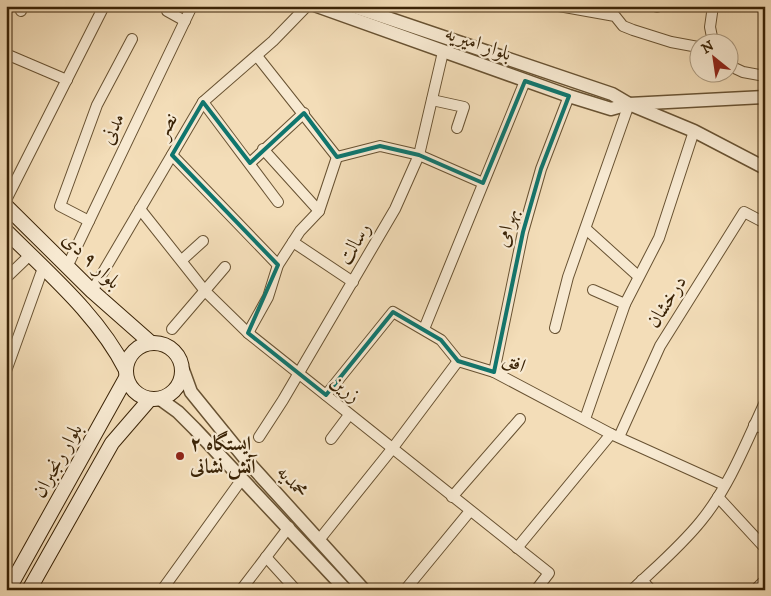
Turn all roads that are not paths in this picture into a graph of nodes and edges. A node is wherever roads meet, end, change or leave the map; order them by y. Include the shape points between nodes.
1 (104, 6) edge
2 (192, 6) edge
3 (307, 6) edge
4 (317, 6) edge
5 (352, 6) edge
6 (559, 6) edge
7 (713, 6) edge
8 (166, 10) dead end
9 (185, 21) junction
10 (711, 32) edge
11 (132, 39) dead end
12 (688, 45) edge
13 (442, 52) junction
14 (6, 54) edge
15 (257, 56) junction
16 (738, 69) edge
17 (765, 76) edge
18 (67, 80) junction
19 (525, 81) junction
20 (569, 96) junction
21 (765, 97) edge
22 (432, 100) junction
23 (203, 102) junction
24 (629, 104) junction
25 (304, 113) junction
26 (457, 128) dead end
27 (694, 131) junction
28 (264, 149) junction
29 (172, 155) junction
30 (419, 155) junction
31 (337, 157) junction
32 (250, 163) junction
33 (765, 168) edge
34 (483, 184) junction
35 (6, 200) edge
36 (278, 202) dead end
37 (6, 206) edge
38 (140, 209) junction
39 (319, 211) junction
40 (89, 221) junction
41 (765, 223) edge
42 (586, 229) junction
43 (6, 231) edge
44 (203, 241) dead end
45 (293, 242) junction
46 (30, 255) junction
47 (182, 260) junction
48 (278, 265) junction
49 (67, 267) junction
50 (224, 267) dead end
51 (43, 268) junction
52 (638, 276) junction
53 (6, 278) edge
54 (353, 282) junction
55 (593, 290) dead end
56 (92, 291) junction
57 (205, 291) junction
58 (625, 304) junction
59 (554, 328) dead end
60 (172, 329) dead end
61 (424, 329) junction
62 (248, 333) junction
63 (151, 343) junction
64 (458, 361) junction
65 (183, 370) junction
66 (6, 371) edge
67 (494, 372) junction
68 (298, 373) junction
69 (126, 374) junction
70 (326, 395) junction
71 (155, 399) junction
72 (765, 402) edge
73 (349, 415) junction
74 (520, 419) dead end
75 (585, 419) junction
76 (754, 425) junction
77 (765, 429) edge
78 (615, 435) junction
79 (258, 436) dead end
80 (331, 439) dead end
81 (392, 449) junction
82 (242, 478) junction
83 (724, 485) junction
84 (452, 497) junction
85 (718, 497) junction
86 (470, 511) junction
87 (289, 527) junction
88 (319, 540) junction
89 (518, 548) junction
90 (765, 548) edge
91 (266, 557) junction
92 (642, 580) junction
93 (765, 580) edge
94 (8, 590) edge
95 (29, 590) edge
96 (162, 590) edge
97 (241, 590) edge
98 (296, 590) edge
99 (346, 590) edge
100 (364, 590) edge
101 (405, 590) edge
102 (536, 590) edge
103 (632, 590) edge
104 (651, 590) edge
105 (755, 590) edge

1 - 18 street
2 - 9 street, مدنی
3 - 15 street, نصر
4 - 13 street, بلوار امیریه
5 - 24 street, بلوار امیریه via 612,94
6 - 12 street via 615,16 623,26 633,30
7 - 10 street
8 - 9 street
9 - 40 street, مدنی
11 - 40 street via 97,105 60,206
13 - 19 street, بلوار امیریه
13 - 22 street, رسالت
14 - 18 street
15 - 23 street, نصر
15 - 25 street
16 - 17 street
18 - 35 street
19 - 20 street, بلوار امیریه
19 - 34 street
20 - 24 street, بلوار امیریه via 611,109
20 - 67 street, بهرامی via 541,169 523,232
21 - 24 street, بلوار امیریه
22 - 26 street via 464,107
22 - 30 street, رسالت
23 - 29 street, نصر
23 - 32 street
24 - 27 street
24 - 42 street
25 - 28 street
25 - 31 street
27 - 33 street
27 - 52 street via 661,232
28 - 32 street
28 - 39 street
29 - 38 street, نصر
29 - 48 street
30 - 31 street via 380,146
30 - 34 street
30 - 54 street, رسالت via 395,208
31 - 39 street
32 - 36 street
34 - 61 street
37 - 49 main road, بلوار ۹ دی
38 - 47 street, زرین
38 - 56 street, نصر
39 - 45 street
40 - 49 street, مدنی
41 - 78 street, درخشان via 744,212 660,346
42 - 52 street
42 - 59 street
43 - 46 main road, بلوار ۹ دی
44 - 47 street
45 - 48 street
45 - 54 street
46 - 51 main road, بلوار ۹ دی
46 - 53 street
47 - 57 street, زرین
48 - 62 street via 268,297
49 - 56 main road, بلوار ۹ دی
50 - 57 street
51 - 66 street
51 - 69 main road, بلوار ۹ دی via 79,304 115,350
52 - 58 street
54 - 68 street, رسالت
55 - 58 street
56 - 63 main road, بلوار ۹ دی
57 - 60 street
57 - 62 street, زرین
58 - 75 street
61 - 64 street via 446,345
61 - 70 street via 393,312
62 - 68 street, زرین
63 - 65 main road via 160,343 176,353
63 - 69 main road via 136,349 127,362
64 - 67 street, افق
64 - 81 street
65 - 71 main road via 176,389
65 - 88 street, محمدیه via 191,392 214,421
67 - 75 street, افق
68 - 70 street, زرین
68 - 79 street, رسالت
69 - 71 main road via 135,392
69 - 94 main road, بلوار رنجبران
70 - 73 street, زرین
71 - 82 street, محمدیه via 178,412
71 - 95 main road, بلوار رنجبران via 112,443
72 - 76 street
73 - 80 street
73 - 81 street, زرین
74 - 84 street
75 - 78 street, افق
76 - 77 street
76 - 83 street
78 - 83 street, افق
78 - 89 street, درخشان
81 - 84 street, زرین
81 - 88 street
82 - 87 street, محمدیه
82 - 96 street
83 - 85 street
84 - 86 street, زرین
85 - 90 street
85 - 92 street via 700,522
86 - 89 street, زرین
86 - 101 street
87 - 91 street
87 - 99 street, محمدیه
88 - 100 street, محمدیه
89 - 102 street, زرین via 549,573
91 - 97 street
91 - 98 street
92 - 103 street
92 - 104 street
93 - 105 street

